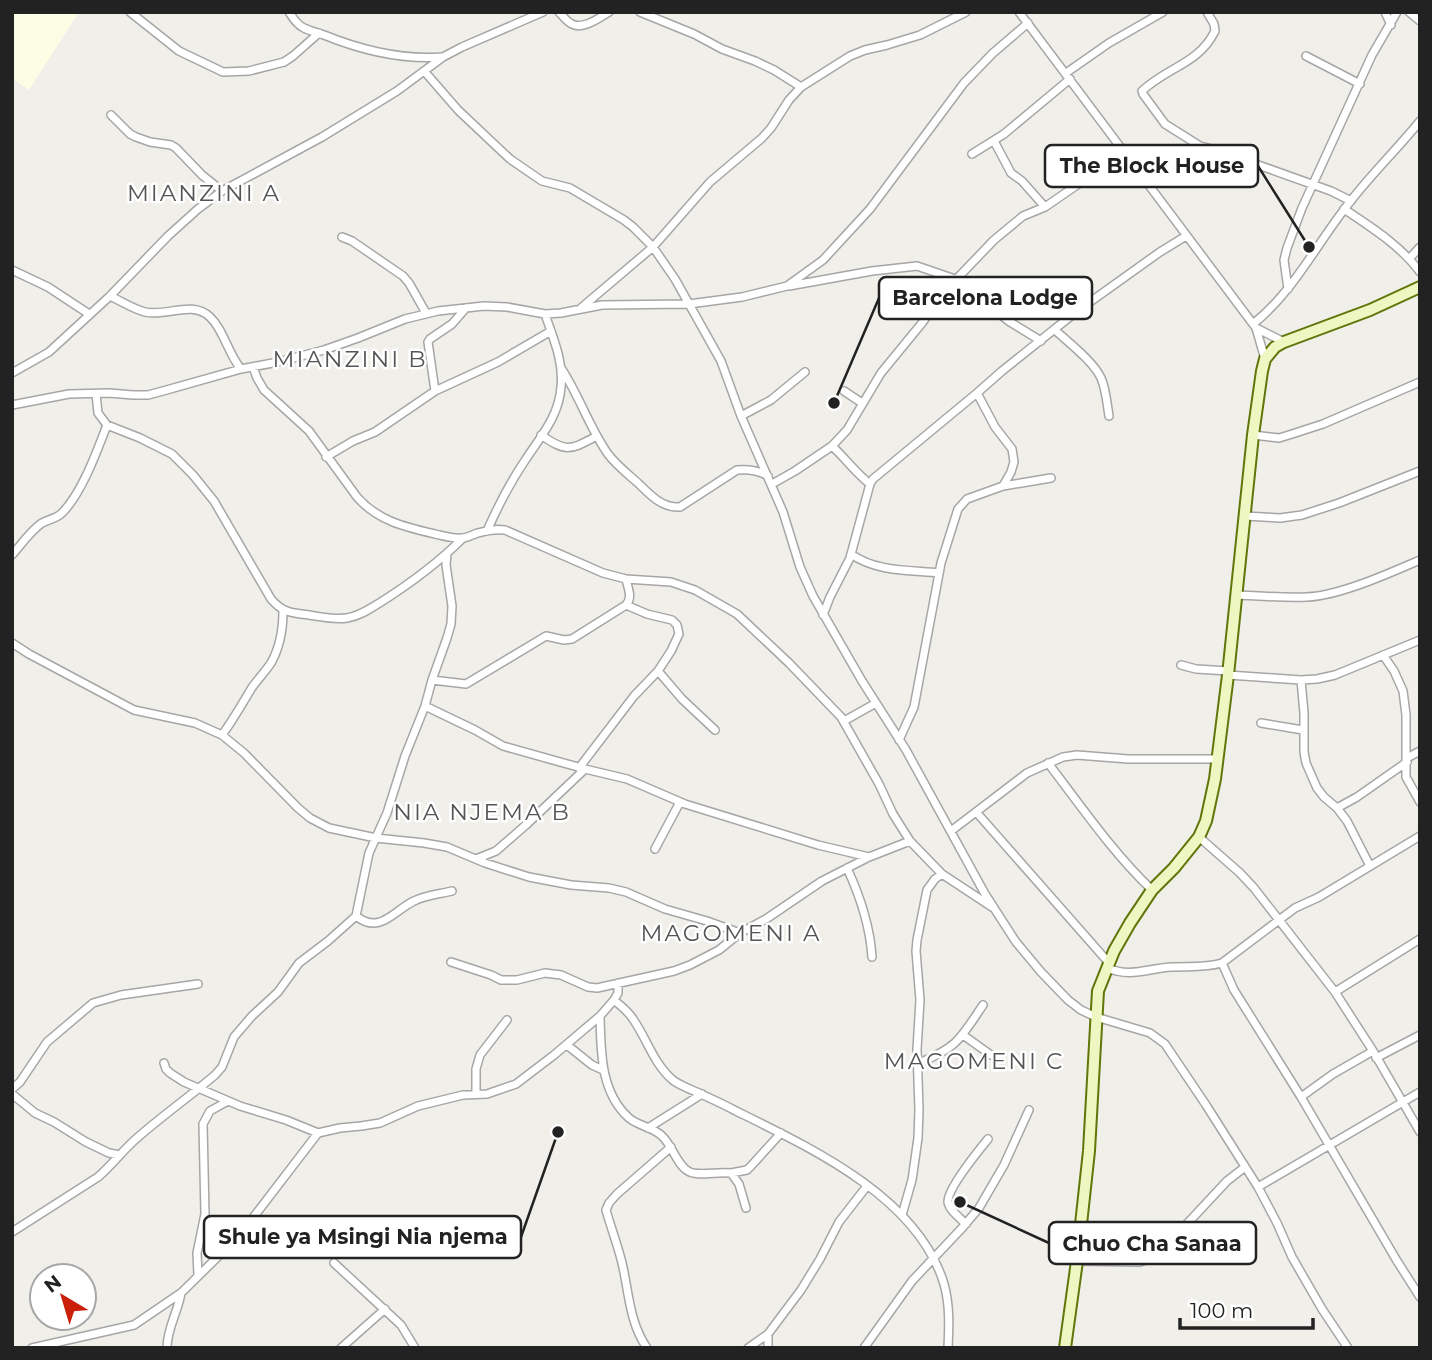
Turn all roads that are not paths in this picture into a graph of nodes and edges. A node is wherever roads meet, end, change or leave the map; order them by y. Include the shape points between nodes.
1 (130, 12) edge
2 (289, 12) edge
3 (543, 12) edge
4 (559, 12) edge
5 (609, 12) edge
6 (640, 12) edge
7 (967, 12) edge
8 (1019, 12) edge
9 (1207, 12) edge
10 (1385, 12) edge
11 (1397, 12) edge
12 (1409, 12) edge
13 (1160, 13) edge
14 (1420, 21) edge
15 (1028, 23) junction
16 (1391, 25) junction
17 (319, 33) junction
18 (1306, 56) dead end
19 (443, 57) junction
20 (425, 72) junction
21 (1068, 76) junction
22 (1360, 83) junction
23 (801, 87) junction
24 (111, 116) dead end
25 (1419, 122) edge
26 (994, 141) junction
27 (1125, 152) junction
28 (972, 154) dead end
29 (1313, 184) junction
30 (222, 191) junction
31 (1350, 201) junction
32 (1045, 207) junction
33 (1344, 209) junction
34 (1186, 236) junction
35 (342, 237) dead end
36 (653, 247) junction
37 (1420, 247) edge
38 (1409, 259) junction
39 (12, 270) edge
40 (1420, 272) edge
41 (955, 279) junction
42 (787, 286) junction
43 (1420, 288) edge
44 (1289, 289) junction
45 (110, 296) junction
46 (689, 304) junction
47 (467, 308) junction
48 (580, 309) junction
49 (426, 313) junction
50 (89, 314) junction
51 (545, 314) junction
52 (1254, 326) junction
53 (1055, 330) junction
54 (551, 331) junction
55 (1041, 341) junction
56 (1284, 342) junction
57 (1265, 359) junction
58 (253, 367) junction
59 (561, 368) junction
60 (241, 369) junction
61 (805, 372) dead end
62 (12, 373) edge
63 (1420, 382) edge
64 (435, 391) junction
65 (844, 391) dead end
66 (977, 393) junction
67 (96, 394) junction
68 (862, 402) junction
69 (12, 405) edge
70 (741, 416) junction
71 (1109, 416) dead end
72 (107, 425) junction
73 (541, 435) junction
74 (1252, 435) junction
75 (597, 436) junction
76 (832, 446) junction
77 (326, 457) junction
78 (1420, 471) edge
79 (1051, 478) dead end
80 (770, 480) junction
81 (870, 484) junction
82 (1003, 485) junction
83 (1245, 516) junction
84 (487, 531) junction
85 (463, 538) junction
86 (447, 554) junction
87 (851, 554) junction
88 (12, 555) edge
89 (1420, 560) edge
90 (939, 573) junction
91 (626, 579) junction
92 (1237, 595) junction
93 (626, 606) junction
94 (283, 611) junction
95 (824, 615) junction
96 (1420, 640) edge
97 (12, 643) edge
98 (1383, 655) junction
99 (1181, 665) dead end
100 (658, 671) junction
101 (1228, 673) junction
102 (432, 680) junction
103 (1301, 680) junction
104 (876, 703) junction
105 (425, 706) junction
106 (844, 721) junction
107 (1261, 723) dead end
108 (715, 730) dead end
109 (1303, 730) junction
110 (222, 735) junction
111 (900, 740) junction
112 (1420, 751) edge
113 (1217, 759) junction
114 (1407, 760) junction
115 (1048, 763) junction
116 (582, 769) junction
117 (680, 802) junction
118 (1420, 802) edge
119 (1337, 808) junction
120 (977, 813) junction
121 (951, 831) junction
122 (1420, 836) edge
123 (1199, 837) junction
124 (376, 838) junction
125 (910, 841) junction
126 (656, 849) dead end
127 (869, 857) junction
128 (476, 859) junction
129 (1370, 866) junction
130 (847, 868) junction
131 (942, 874) junction
132 (1152, 890) junction
133 (452, 891) dead end
134 (994, 908) junction
135 (356, 916) junction
136 (1279, 920) junction
137 (740, 933) junction
138 (1420, 939) edge
139 (872, 957) dead end
140 (451, 961) dead end
141 (1222, 963) junction
142 (1108, 965) junction
143 (618, 983) junction
144 (198, 984) dead end
145 (1335, 992) junction
146 (614, 1000) junction
147 (983, 1005) dead end
148 (600, 1016) junction
149 (1096, 1017) junction
150 (507, 1020) dead end
151 (963, 1035) junction
152 (1420, 1035) edge
153 (567, 1045) junction
154 (1375, 1054) junction
155 (991, 1055) dead end
156 (164, 1063) dead end
157 (919, 1063) junction
158 (603, 1070) junction
159 (199, 1088) junction
160 (12, 1089) edge
161 (1420, 1091) edge
162 (12, 1094) edge
163 (476, 1094) junction
164 (702, 1094) junction
165 (1301, 1097) junction
166 (228, 1101) junction
167 (1402, 1102) junction
168 (1029, 1110) dead end
169 (648, 1128) junction
170 (1420, 1132) edge
171 (318, 1133) junction
172 (781, 1133) junction
173 (988, 1139) dead end
174 (1329, 1145) junction
175 (671, 1147) junction
176 (119, 1155) junction
177 (1245, 1167) junction
178 (731, 1173) junction
179 (867, 1186) junction
180 (1258, 1187) junction
181 (746, 1208) dead end
182 (902, 1215) junction
183 (966, 1224) junction
184 (12, 1232) edge
185 (932, 1258) junction
186 (1077, 1261) junction
187 (334, 1263) dead end
188 (198, 1275) junction
189 (181, 1293) junction
190 (1420, 1297) edge
191 (385, 1309) junction
192 (768, 1334) junction
193 (32, 1348) edge
194 (167, 1348) edge
195 (341, 1348) edge
196 (415, 1348) edge
197 (647, 1348) edge
198 (748, 1348) edge
199 (768, 1348) edge
200 (864, 1348) edge
201 (948, 1348) edge
202 (1065, 1348) edge
203 (1348, 1348) edge

1 - 17 street via 179,51 223,72 284,62
2 - 17 street via 296,23
3 - 19 street
4 - 5 street via 574,26
6 - 23 street via 755,61
7 - 23 street via 920,35 850,56
8 - 15 street
9 - 29 street via 1215,29 1204,49 1147,86 1143,94 1166,124 1200,146
10 - 16 street
11 - 16 street
12 - 14 street
13 - 21 street via 1109,43
15 - 21 street
15 - 42 street via 964,83 870,209 823,260
16 - 22 street
17 - 19 street via 366,50
18 - 22 street
19 - 20 street
20 - 30 street via 294,153
20 - 36 street via 510,159 542,181 570,188 624,220
21 - 26 street
21 - 27 street
22 - 29 street
23 - 36 street via 762,138 710,182
24 - 30 street via 136,137 176,148
25 - 31 street
26 - 28 street
26 - 32 street via 1012,173
27 - 32 street
27 - 34 street
29 - 31 street
29 - 44 street via 1284,260
30 - 45 street via 168,236
31 - 33 street
32 - 41 street via 1019,218
33 - 38 street
33 - 44 street
34 - 52 street
34 - 53 street
35 - 49 street via 403,276
36 - 46 street
36 - 48 street
37 - 38 street
38 - 40 street
39 - 50 street
41 - 42 street via 918,266
41 - 55 street
41 - 68 street
42 - 46 street
43 - 56 main road
44 - 52 street
45 - 50 street
45 - 60 street via 144,312 203,311
46 - 48 street
46 - 70 street via 721,361
47 - 49 street
47 - 51 street via 507,307
47 - 64 street via 428,342
48 - 51 street
49 - 58 street via 324,350
50 - 62 street via 49,352
51 - 54 street
52 - 56 street
52 - 57 street
53 - 55 street
53 - 71 street via 1100,376
54 - 59 street
54 - 64 street
55 - 66 street
56 - 57 main road
57 - 74 main road
58 - 60 street
58 - 77 street via 264,390 309,432
59 - 73 street via 558,408
59 - 75 street
60 - 67 street via 148,395
61 - 70 street via 771,400
63 - 74 street via 1289,435
64 - 77 street via 375,432
65 - 68 street
66 - 81 street
66 - 82 street via 1012,449 1014,462
67 - 69 street via 69,394
67 - 72 street via 98,413
68 - 76 street
70 - 80 street
72 - 88 street via 69,504 37,527
72 - 94 street via 172,454 193,475
73 - 75 street via 563,448
73 - 84 street
74 - 83 main road
75 - 80 street via 621,468 652,497 672,507 680,507 737,470 758,471
76 - 80 street via 795,471
76 - 81 street
77 - 85 street via 378,516 408,528
78 - 83 street via 1302,515
79 - 82 street
80 - 95 street via 806,583
81 - 87 street
82 - 90 street via 967,499 958,509
83 - 92 main road
84 - 85 street
84 - 91 street via 505,530
85 - 86 street
86 - 94 street via 401,589 351,618
86 - 102 street via 451,624
87 - 90 street via 867,564
87 - 95 street
89 - 92 street via 1323,595
90 - 111 street via 915,707
91 - 93 street via 631,596
91 - 106 street via 681,585 737,614
92 - 101 main road
93 - 100 street via 677,625 678,638
93 - 102 street via 572,639 546,636 466,684
94 - 110 street via 283,629 271,663
95 - 104 street
96 - 98 street
97 - 110 street via 135,710 195,723
98 - 103 street via 1335,675
98 - 114 street via 1403,691
99 - 101 street
100 - 108 street
100 - 116 street via 634,696
101 - 103 street
101 - 113 main road
102 - 105 street
103 - 109 street
104 - 106 street
104 - 111 street
105 - 116 street via 503,746
105 - 124 street
106 - 125 street
107 - 109 street
109 - 119 street via 1306,763 1313,780
110 - 124 street via 310,818 329,828
111 - 121 street
112 - 114 street
113 - 115 street via 1077,755
113 - 123 main road via 1210,806
114 - 118 street via 1406,777
114 - 119 street
115 - 120 street via 1027,773
115 - 132 street
116 - 117 street via 627,779
116 - 128 street via 496,851
117 - 126 street
117 - 127 street
119 - 129 street
120 - 121 street
120 - 142 street
121 - 134 street
122 - 129 street
123 - 132 main road
123 - 136 street via 1240,873
124 - 128 street via 424,842
124 - 135 street
125 - 127 street
125 - 131 street
127 - 130 street
128 - 137 street via 529,877 626,892
129 - 136 street
130 - 137 street
130 - 139 street via 861,902
131 - 134 street
131 - 157 street via 927,890 917,940
132 - 142 main road
133 - 135 street via 425,896 379,923 366,923
134 - 149 street via 1056,989
135 - 159 street via 299,963 234,1037 222,1067
136 - 141 street
136 - 145 street
137 - 143 street via 690,965
138 - 145 street
140 - 143 street via 506,981 545,973 588,987
141 - 142 street via 1139,973 1117,972
141 - 165 street
142 - 149 main road via 1098,991
143 - 146 street
144 - 160 street via 93,1003 47,1042
145 - 154 street
146 - 148 street
146 - 164 street via 632,1017 665,1072
147 - 151 street
148 - 153 street
148 - 158 street
149 - 177 street via 1150,1033 1164,1044
149 - 186 main road
150 - 163 street via 480,1055
151 - 155 street
151 - 157 street via 949,1049
152 - 154 street
153 - 158 street
153 - 163 street via 516,1084
154 - 165 street via 1333,1074
154 - 167 street
156 - 159 street via 170,1073
157 - 182 street via 918,1138
158 - 169 street via 620,1108
159 - 166 street
159 - 176 street
161 - 167 street
162 - 176 street via 35,1113
163 - 171 street via 418,1106 380,1122
164 - 169 street
164 - 172 street
165 - 174 street
166 - 171 street
166 - 188 street via 210,1111 203,1124 205,1214 197,1253
167 - 170 street
167 - 174 street
168 - 183 street via 995,1182
169 - 175 street
171 - 188 street via 239,1236
172 - 178 street via 747,1170
172 - 179 street
173 - 183 street via 948,1199
174 - 180 street
174 - 190 street
175 - 178 street via 687,1171
175 - 197 street via 617,1194 606,1210 638,1335
176 - 184 street via 98,1177
177 - 180 street
177 - 186 street via 1157,1256 1140,1262
178 - 181 street
179 - 182 street
179 - 192 street via 839,1222 802,1290
180 - 203 street via 1292,1257
182 - 185 street
183 - 185 street
185 - 200 street
185 - 201 street via 946,1297
186 - 202 main road
187 - 191 street
188 - 189 street
189 - 193 street via 134,1325
189 - 194 street
191 - 195 street
191 - 196 street
192 - 198 street
192 - 199 street

